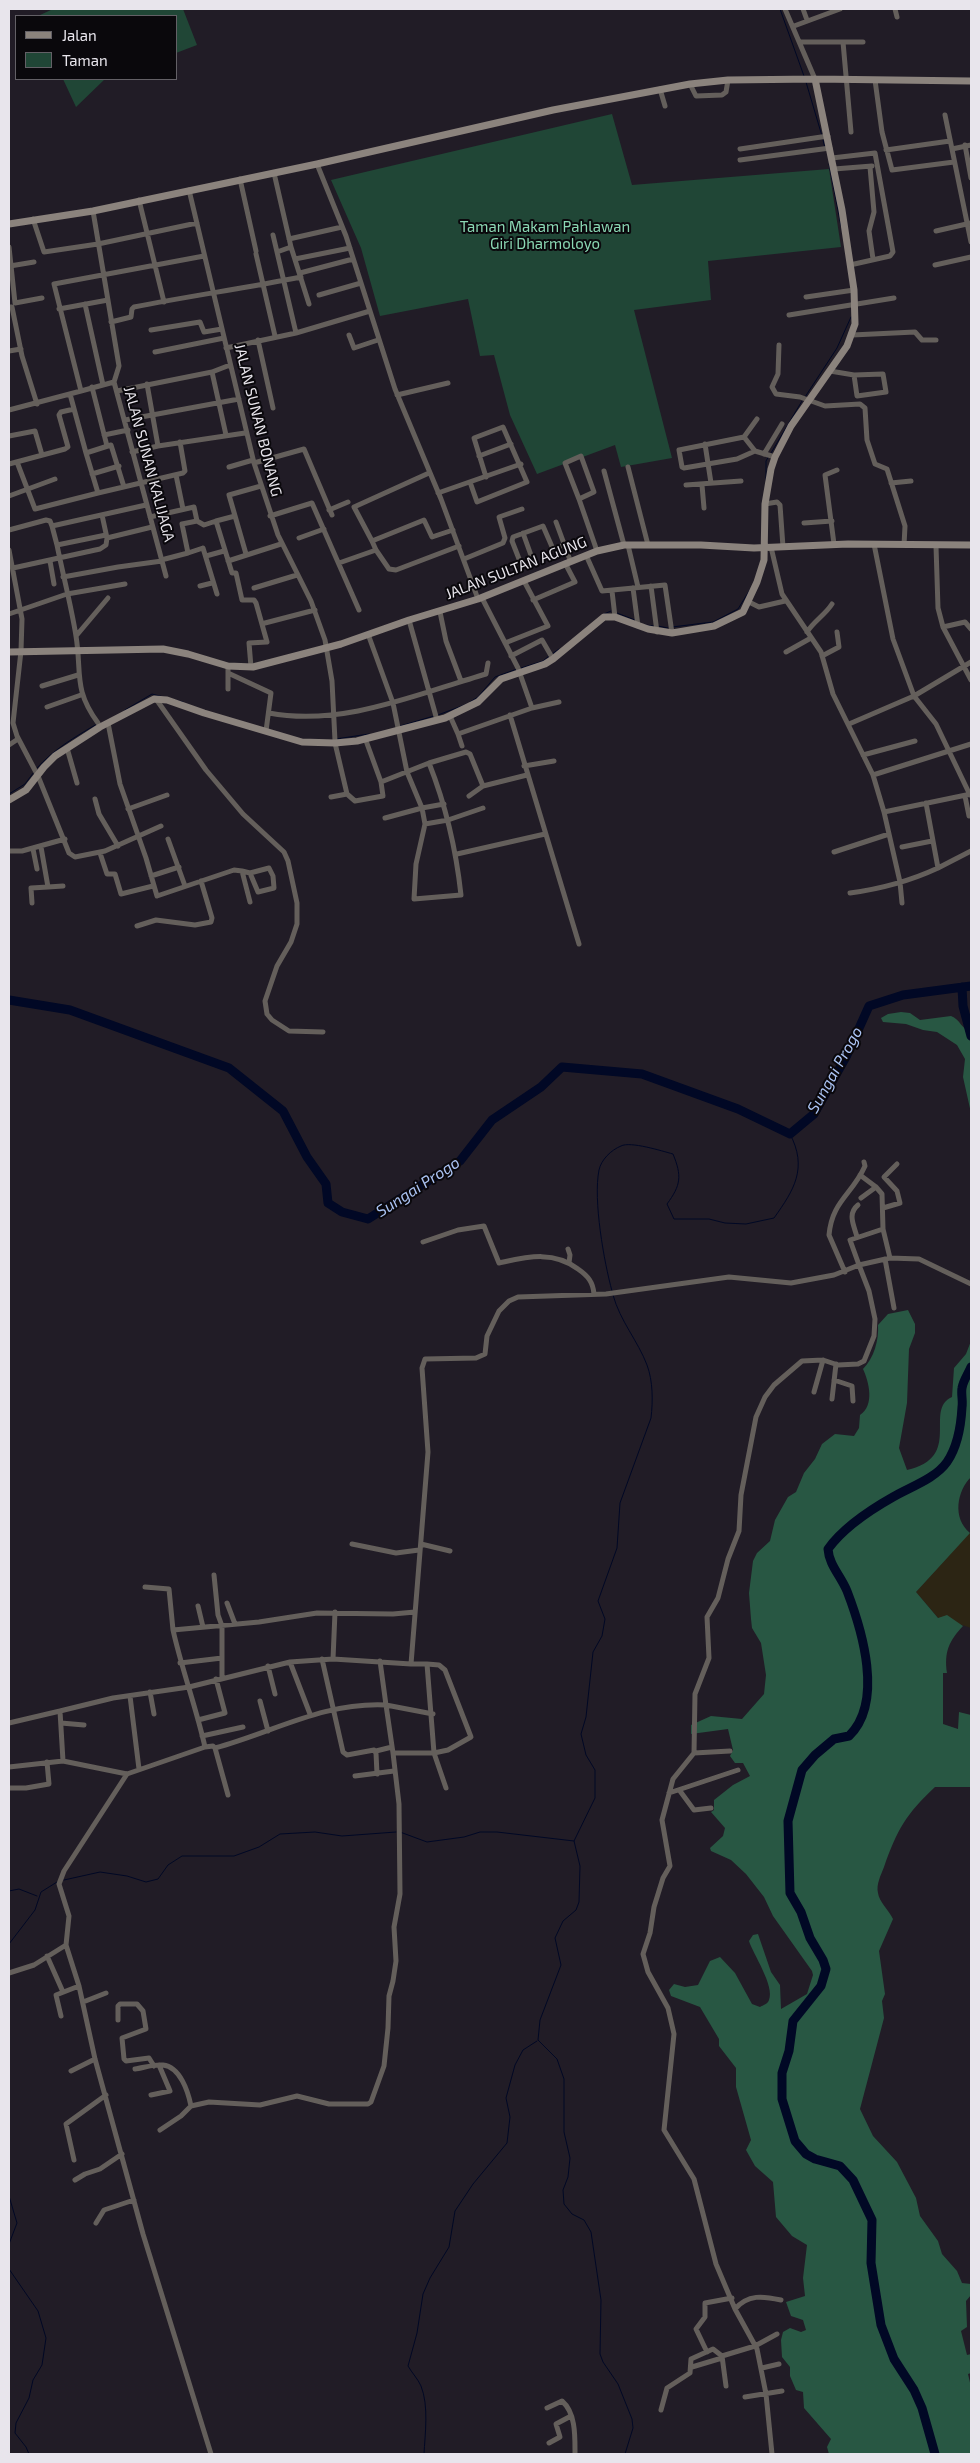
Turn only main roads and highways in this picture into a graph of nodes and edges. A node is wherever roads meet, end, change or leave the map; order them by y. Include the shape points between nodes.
1 (811, 79) junction
2 (971, 81) edge
3 (9, 224) edge
4 (971, 545) edge
5 (762, 548) junction
6 (9, 652) edge
7 (9, 800) edge

1 - 2 main road
1 - 3 main road via 728,80 660,89 93,211
1 - 5 main road via 827,149 832,158 850,265 852,335 770,456
4 - 5 main road, JALAN SULTAN AGUNG via 834,544
5 - 6 main road, JALAN SULTAN AGUNG via 626,545 597,550 440,612 327,648 251,667 228,670 188,654 163,649
5 - 7 main road via 763,568 749,602 740,614 720,624 672,633 657,632 615,617 601,618 553,659 501,679 478,702 450,716 436,717 365,738 302,742 167,700 148,701 67,748 48,762 22,794

